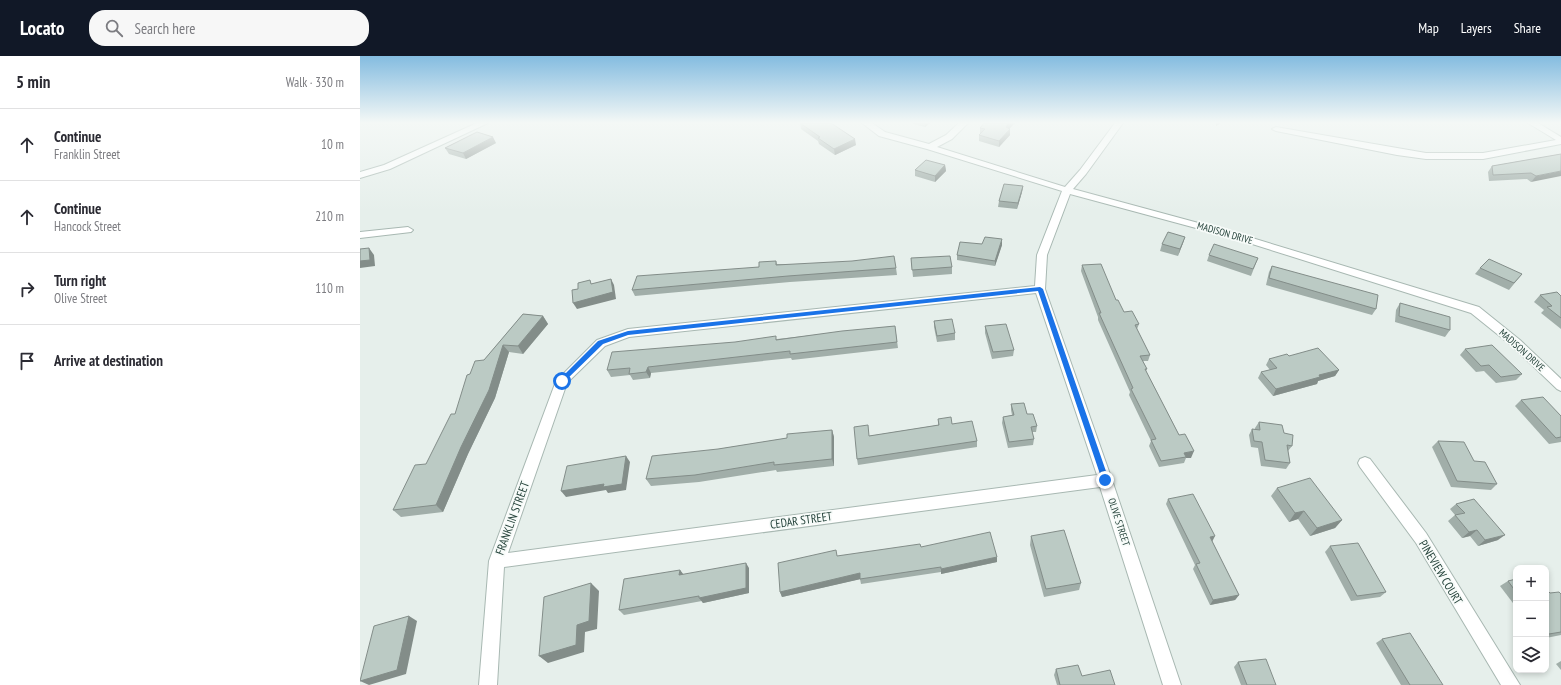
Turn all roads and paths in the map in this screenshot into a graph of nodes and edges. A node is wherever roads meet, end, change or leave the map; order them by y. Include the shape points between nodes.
1 (420, 152) edge
2 (947, 152) edge
3 (1097, 152) edge
4 (1400, 152) edge
5 (1503, 152) edge
6 (360, 175) edge
7 (1067, 190) junction
8 (408, 230) dead end
9 (360, 234) edge
10 (1040, 289) junction
11 (1561, 386) edge
12 (1365, 463) dead end
13 (1105, 480) junction
14 (497, 561) junction
15 (488, 685) edge
16 (1172, 685) edge
17 (1511, 685) edge

1 - 6 street via 393,165
2 - 7 street, MADISON DRIVE
3 - 7 street, OLIVE STREET
4 - 5 street via 1455,157
7 - 10 street, OLIVE STREET via 1042,255
7 - 11 street, MADISON DRIVE via 1236,236 1475,310 1516,342
8 - 9 street
10 - 13 street, OLIVE STREET
10 - 14 street, FRANKLIN STREET via 628,333 601,343 562,381
12 - 17 street, PINEVIEW COURT via 1421,538
13 - 14 street, CEDAR STREET
13 - 16 street, OLIVE STREET
14 - 15 street, FRANKLIN STREET

